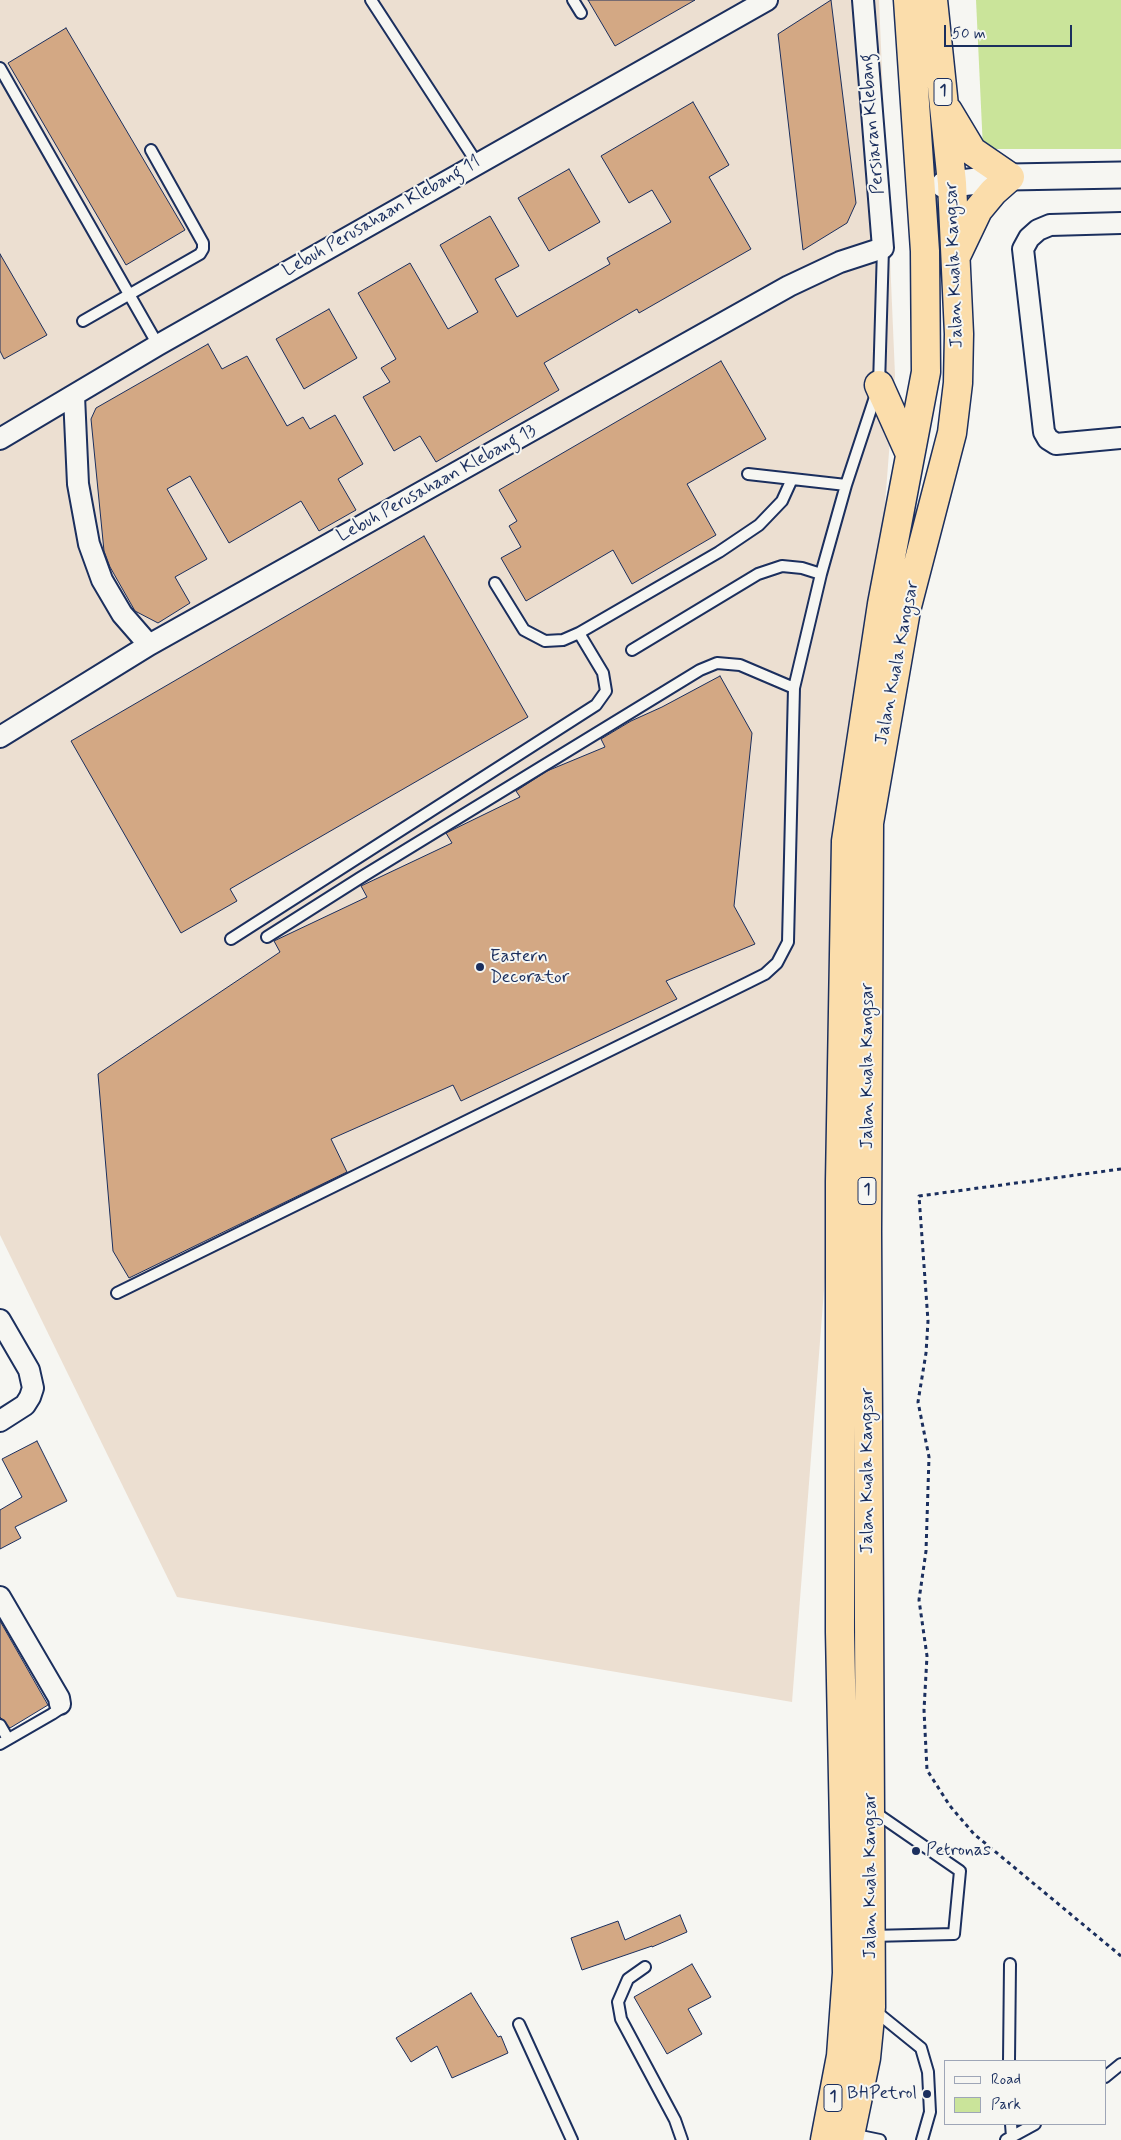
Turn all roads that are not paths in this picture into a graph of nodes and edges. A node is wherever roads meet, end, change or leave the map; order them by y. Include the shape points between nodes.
1 (371, 0) edge
2 (573, 0) edge
3 (767, 0) edge
4 (863, 0) edge
5 (909, 0) edge
6 (933, 0) edge
7 (581, 13) dead end
8 (0, 68) edge
9 (944, 104) junction
10 (151, 150) dead end
11 (477, 163) junction
12 (1121, 175) edge
13 (1010, 177) junction
14 (948, 184) junction
15 (1121, 223) edge
16 (883, 248) junction
17 (956, 258) junction
18 (925, 270) junction
19 (130, 294) junction
20 (83, 321) dead end
21 (158, 345) junction
22 (879, 385) junction
23 (74, 396) junction
24 (1121, 438) edge
25 (0, 439) edge
26 (910, 454) junction
27 (748, 474) dead end
28 (792, 479) junction
29 (846, 485) junction
30 (821, 574) junction
31 (495, 583) dead end
32 (579, 633) junction
33 (150, 645) junction
34 (632, 650) dead end
35 (794, 688) junction
36 (0, 737) edge
37 (267, 937) dead end
38 (231, 939) dead end
39 (118, 1293) dead end
40 (0, 1320) edge
41 (5, 1340) edge
42 (0, 1421) edge
43 (0, 1597) edge
44 (60, 1704) joint
45 (0, 1726) edge
46 (4, 1742) edge
47 (870, 1809) junction
48 (871, 1936) junction
49 (1010, 1964) dead end
50 (646, 1967) dead end
51 (871, 2007) junction
52 (519, 2024) dead end
53 (1009, 2060) edge
54 (1121, 2064) edge
55 (1106, 2076) edge
56 (1011, 2125) edge
57 (1033, 2125) edge
58 (841, 2138) edge
59 (1009, 2138) edge
60 (572, 2140) edge
61 (682, 2140) edge
62 (880, 2140) edge
63 (922, 2140) edge

1 - 11 lane
2 - 7 lane
3 - 11 street, Lebuh Perusahaan Klebang 11
4 - 16 street, Persiaran Klebang
5 - 14 highway via 916,12 927,126 936,169
5 - 18 highway, Jalan Kuala Kangsar / 1
6 - 9 highway, Jalan Kuala Kangsar / 1
8 - 19 lane
9 - 13 highway via 972,151
9 - 14 highway, Jalan Kuala Kangsar / 1
10 - 19 lane via 203,248 200,254
11 - 21 street, Lebuh Perusahaan Klebang 11
12 - 13 street
13 - 14 street
13 - 17 highway via 978,210
14 - 17 highway, Jalan Kuala Kangsar / 1
14 - 18 highway via 936,202
15 - 24 street via 1050,225 1038,230 1023,249 1044,432 1056,444
16 - 22 lane
16 - 33 street, Lebuh Perusahaan Klebang 13 via 840,262 789,286
17 - 47 highway, Jalan Kuala Kangsar / 1 via 958,383 952,433 906,610 870,823 867,1231
18 - 26 highway, Jalan Kuala Kangsar / 1 via 926,372
19 - 20 lane
19 - 21 lane
21 - 23 street, Lebuh Perusahaan Klebang 11
22 - 26 highway
22 - 29 lane
23 - 25 street, Lebuh Perusahaan Klebang 11
23 - 33 street via 78,484 89,544 102,580 122,614
26 - 58 highway, Jalan Kuala Kangsar / 1 via 882,604 846,841 840,1181 840,1632 847,1973 841,2056
27 - 28 lane
28 - 29 lane
28 - 32 lane via 782,501 759,525 719,552
29 - 30 lane
30 - 34 lane via 782,566 758,574
30 - 35 lane
31 - 32 lane via 524,630 545,641 563,640
32 - 38 lane via 603,673 606,691 596,705
33 - 36 street, Lebuh Perusahaan Klebang 13
35 - 37 lane via 740,665 717,663 700,670
35 - 39 lane via 788,942 777,963 764,974
40 - 41 street
41 - 42 street via 29,1370 32,1379 30,1397 18,1411
43 - 44 street
44 - 46 lane via 58,1710
45 - 46 lane
47 - 48 highway, Jalan Kuala Kangsar / 1
47 - 48 lane via 960,1871 954,1934
48 - 51 highway, Jalan Kuala Kangsar / 1
49 - 53 lane
50 - 61 lane via 628,1979 618,2002 621,2019 676,2120
51 - 58 highway, Jalan Kuala Kangsar / 1 via 866,2058
51 - 63 lane via 921,2048 928,2072 930,2112
52 - 60 lane
54 - 55 lane
56 - 59 lane
57 - 59 lane
58 - 62 lane

